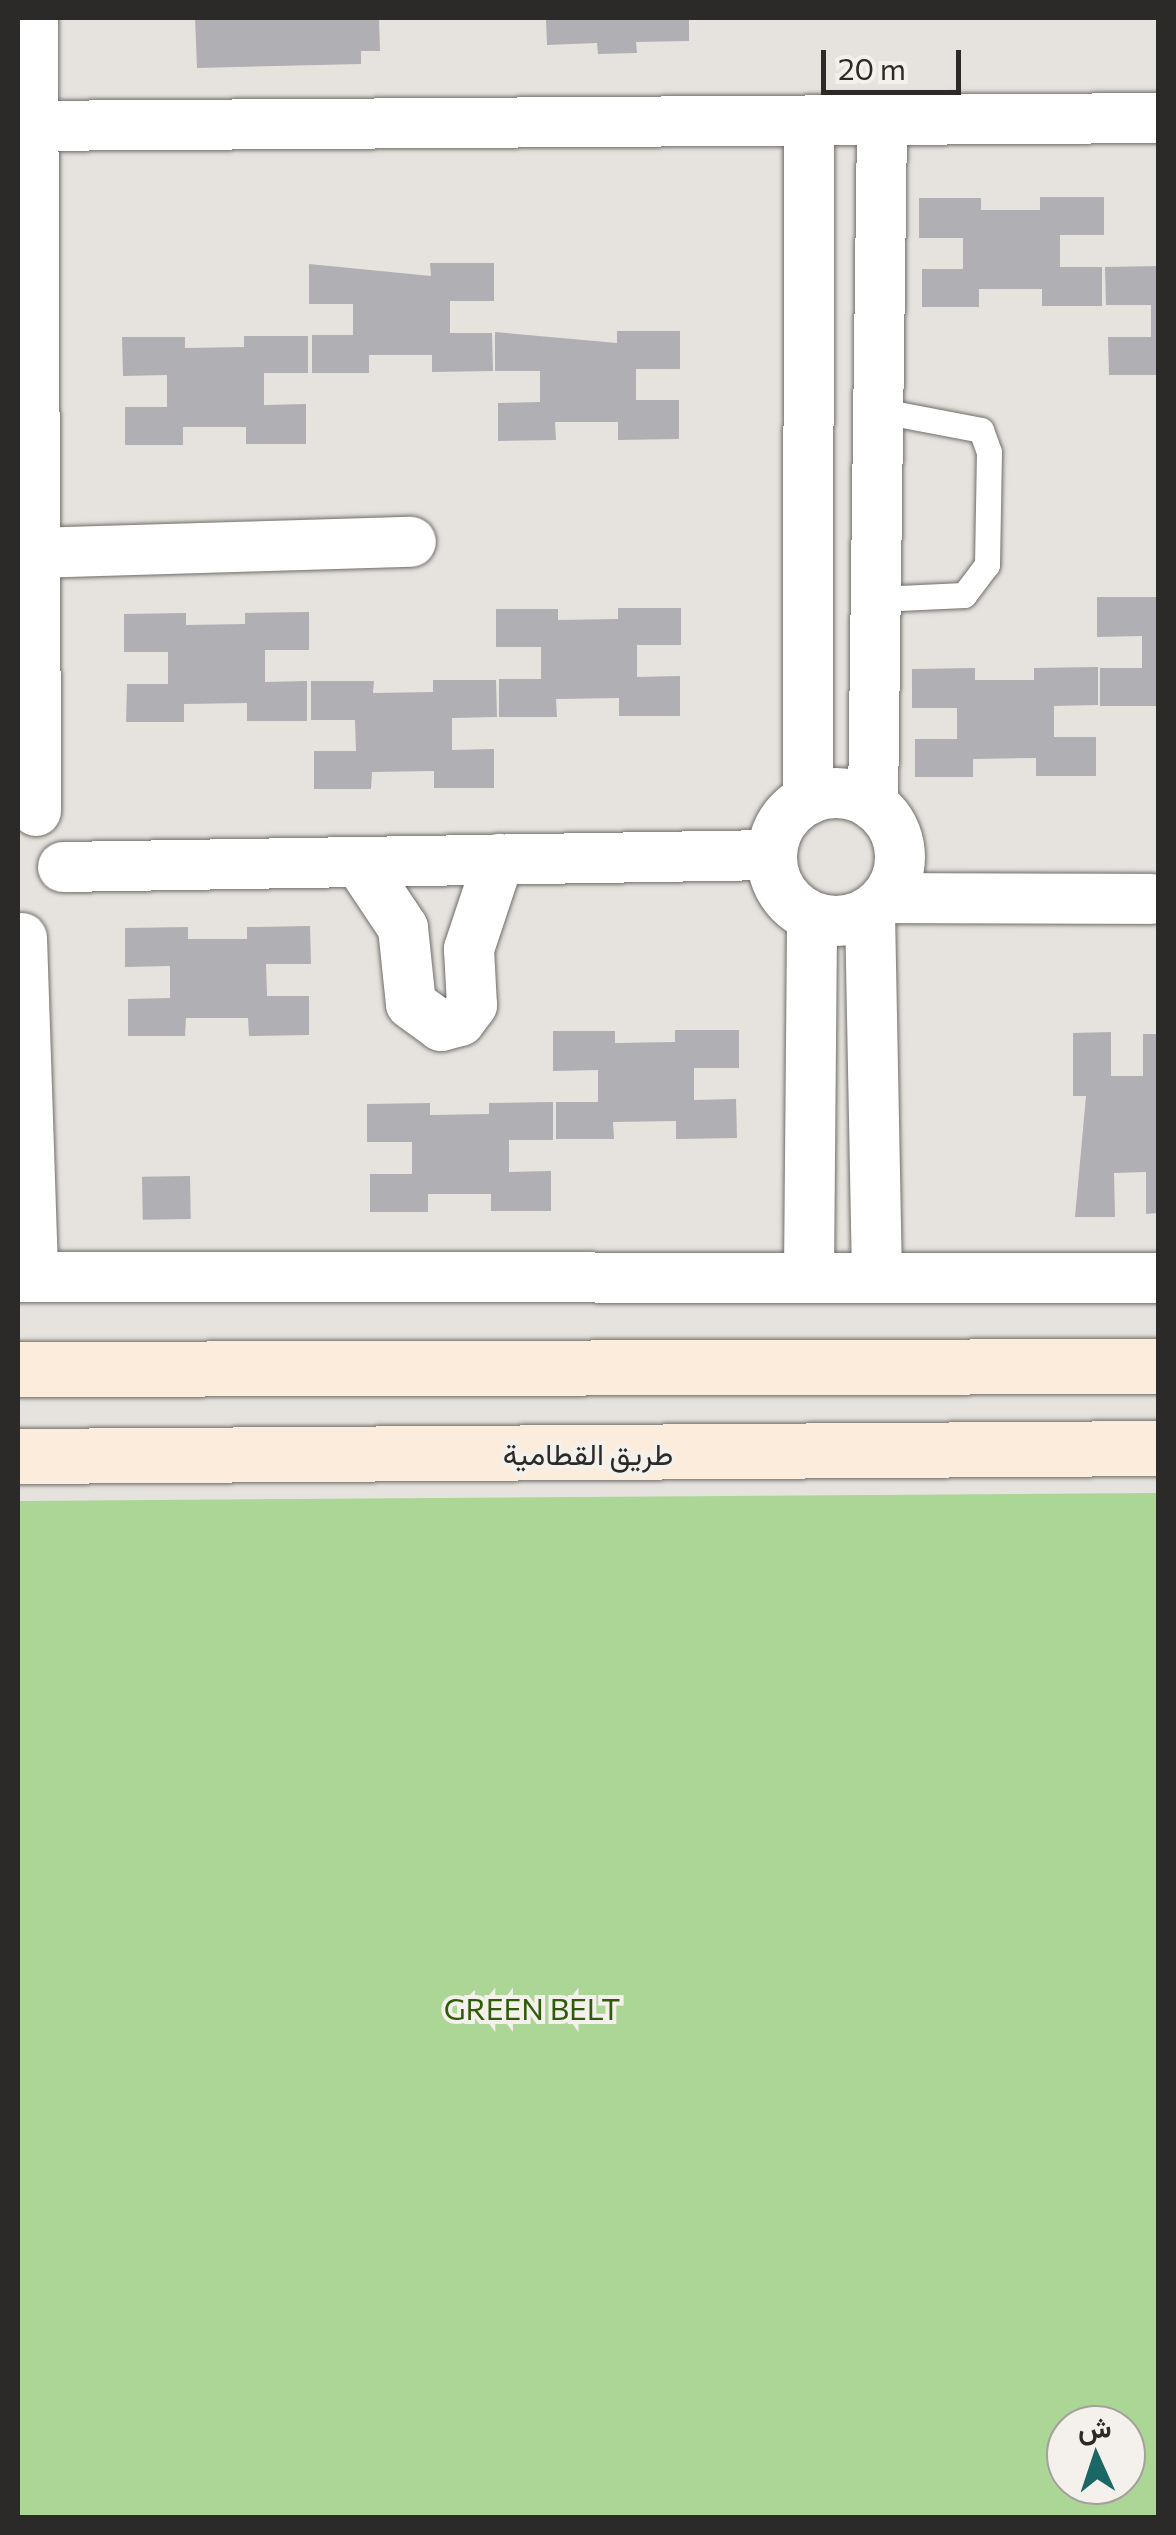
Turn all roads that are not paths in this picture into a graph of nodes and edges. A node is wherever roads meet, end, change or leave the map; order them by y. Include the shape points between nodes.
1 (32, 18) edge
2 (1158, 118) edge
3 (882, 124) junction
4 (809, 125) junction
5 (27, 126) edge
6 (881, 411) junction
7 (411, 542) dead end
8 (34, 553) junction
9 (877, 599) junction
10 (808, 800) junction
11 (873, 805) junction
12 (26, 809) edge
13 (772, 855) junction
14 (499, 859) junction
15 (359, 862) junction
16 (63, 866) junction
17 (1151, 899) dead end
18 (878, 905) junction
19 (812, 917) junction
20 (20, 940) edge
21 (809, 1273) junction
22 (878, 1275) junction
23 (25, 1276) edge
24 (1158, 1278) edge
25 (872, 1366) junction
26 (1158, 1366) edge
27 (18, 1369) edge
28 (1158, 1448) edge
29 (870, 1452) junction
30 (18, 1456) edge

1 - 5 street
2 - 3 street
3 - 4 street
3 - 6 street
4 - 5 street
4 - 10 street
5 - 8 street
6 - 9 street
6 - 9 lane via 981,430 989,452 987,565 964,595
7 - 8 street
8 - 12 street
9 - 11 street
10 - 11 street via 842,793
10 - 13 street via 786,816
11 - 18 street via 900,848
12 - 16 street via 58,832
13 - 14 street
13 - 19 street via 778,886
14 - 15 street
14 - 15 street via 469,949 472,1005 460,1021 441,1026 411,1004 403,928
15 - 16 street
16 - 20 street
17 - 18 street
18 - 19 street via 841,921
18 - 22 street
19 - 21 street
20 - 23 street
21 - 22 street
21 - 23 street
22 - 24 street
25 - 26 street
25 - 27 street
25 - 29 street
28 - 29 street, طريق القطامية
29 - 30 street, طريق القطامية

